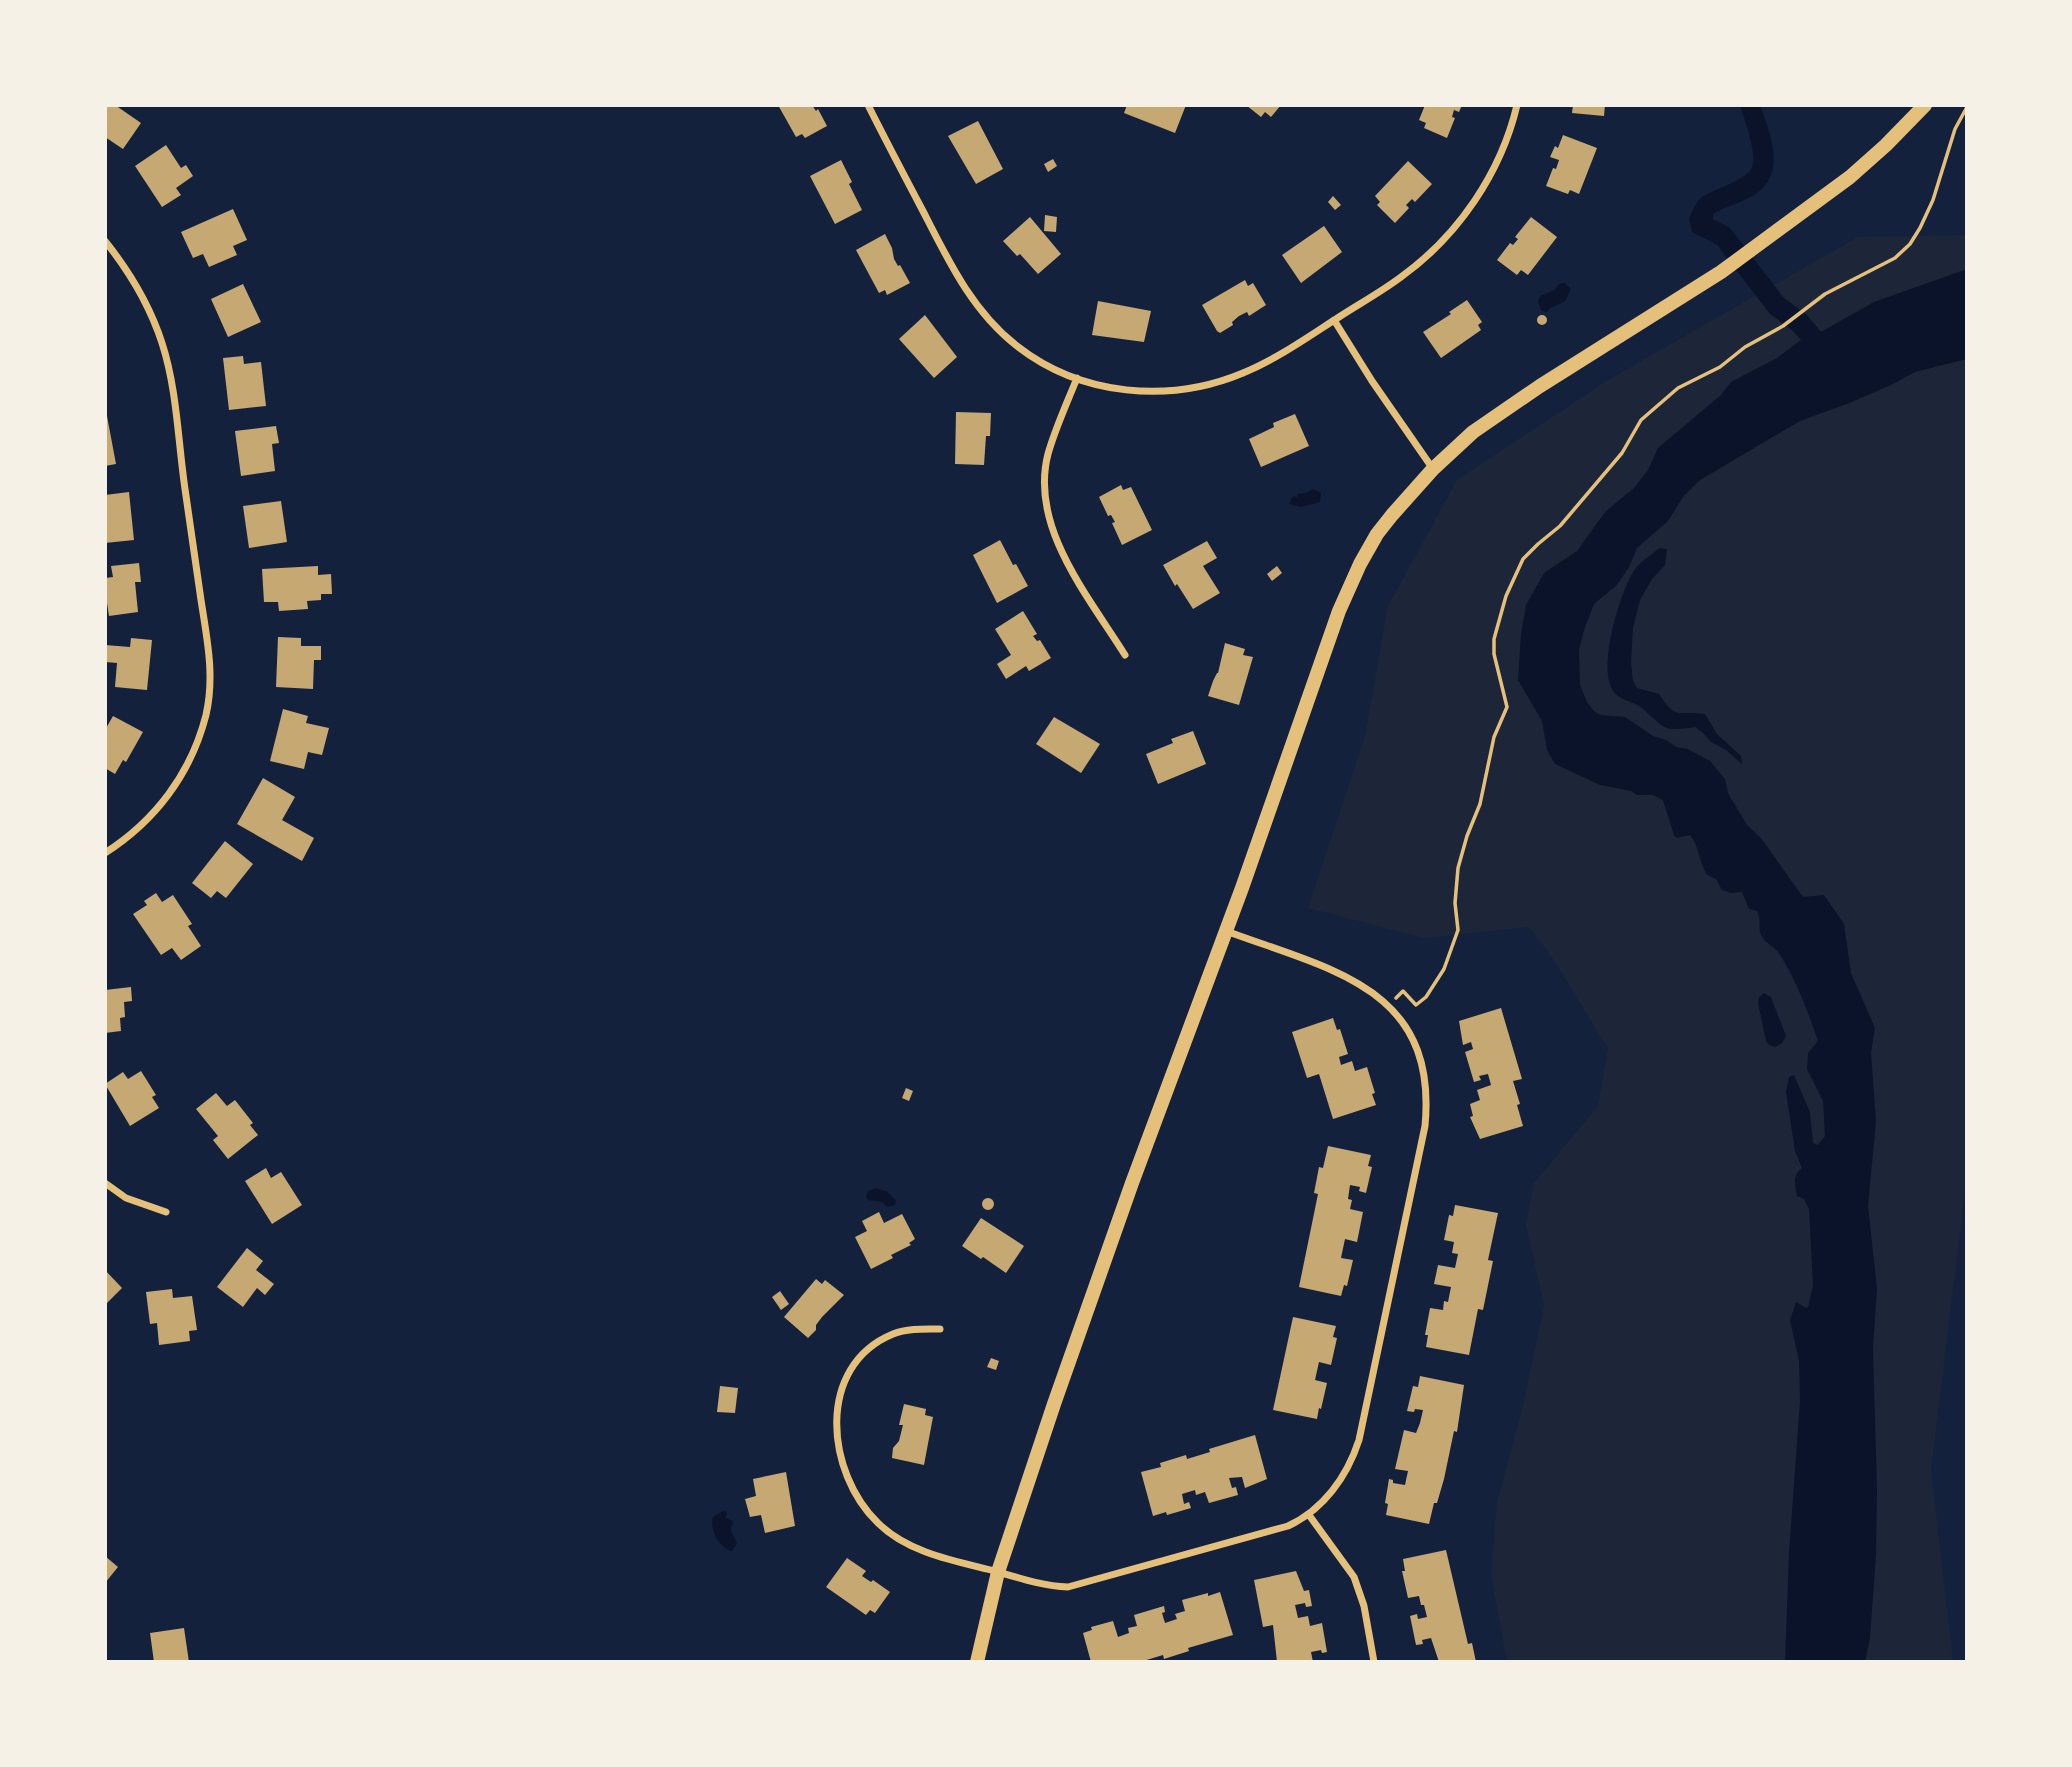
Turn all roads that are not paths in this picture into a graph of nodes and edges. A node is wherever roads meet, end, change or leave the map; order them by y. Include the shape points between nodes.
1 (867, 105) edge
2 (1517, 105) edge
3 (1925, 105) edge
4 (105, 241) edge
5 (1334, 320) junction
6 (1077, 378) junction
7 (1433, 469) junction
8 (1125, 655) dead end
9 (105, 853) edge
10 (1226, 930) junction
11 (105, 1184) edge
12 (166, 1212) dead end
13 (940, 1329) dead end
14 (1309, 1515) junction
15 (998, 1572) junction
16 (977, 1662) edge
17 (1374, 1662) edge

1 - 6 street via 955,274 977,306 1018,347
2 - 5 street via 1492,172 1451,232 1402,277
3 - 7 main road via 1850,177 1698,287 1473,432
4 - 9 street via 147,306 162,343 212,667 206,715 184,772 146,821
5 - 6 street via 1245,372 1187,390 1126,390
5 - 7 street
6 - 8 street via 1048,455 1045,499 1060,551
7 - 10 main road via 1377,534 1349,587
10 - 14 street via 1374,992 1402,1020 1422,1059 1427,1089 1424,1126 1359,1440 1343,1475
10 - 15 main road via 1058,1391
11 - 12 street via 126,1198
13 - 15 street via 893,1334 861,1356 843,1385 837,1408 840,1459 860,1503 887,1531 933,1554
14 - 15 street via 1279,1529 1073,1586
14 - 17 street via 1354,1577
15 - 16 main road

